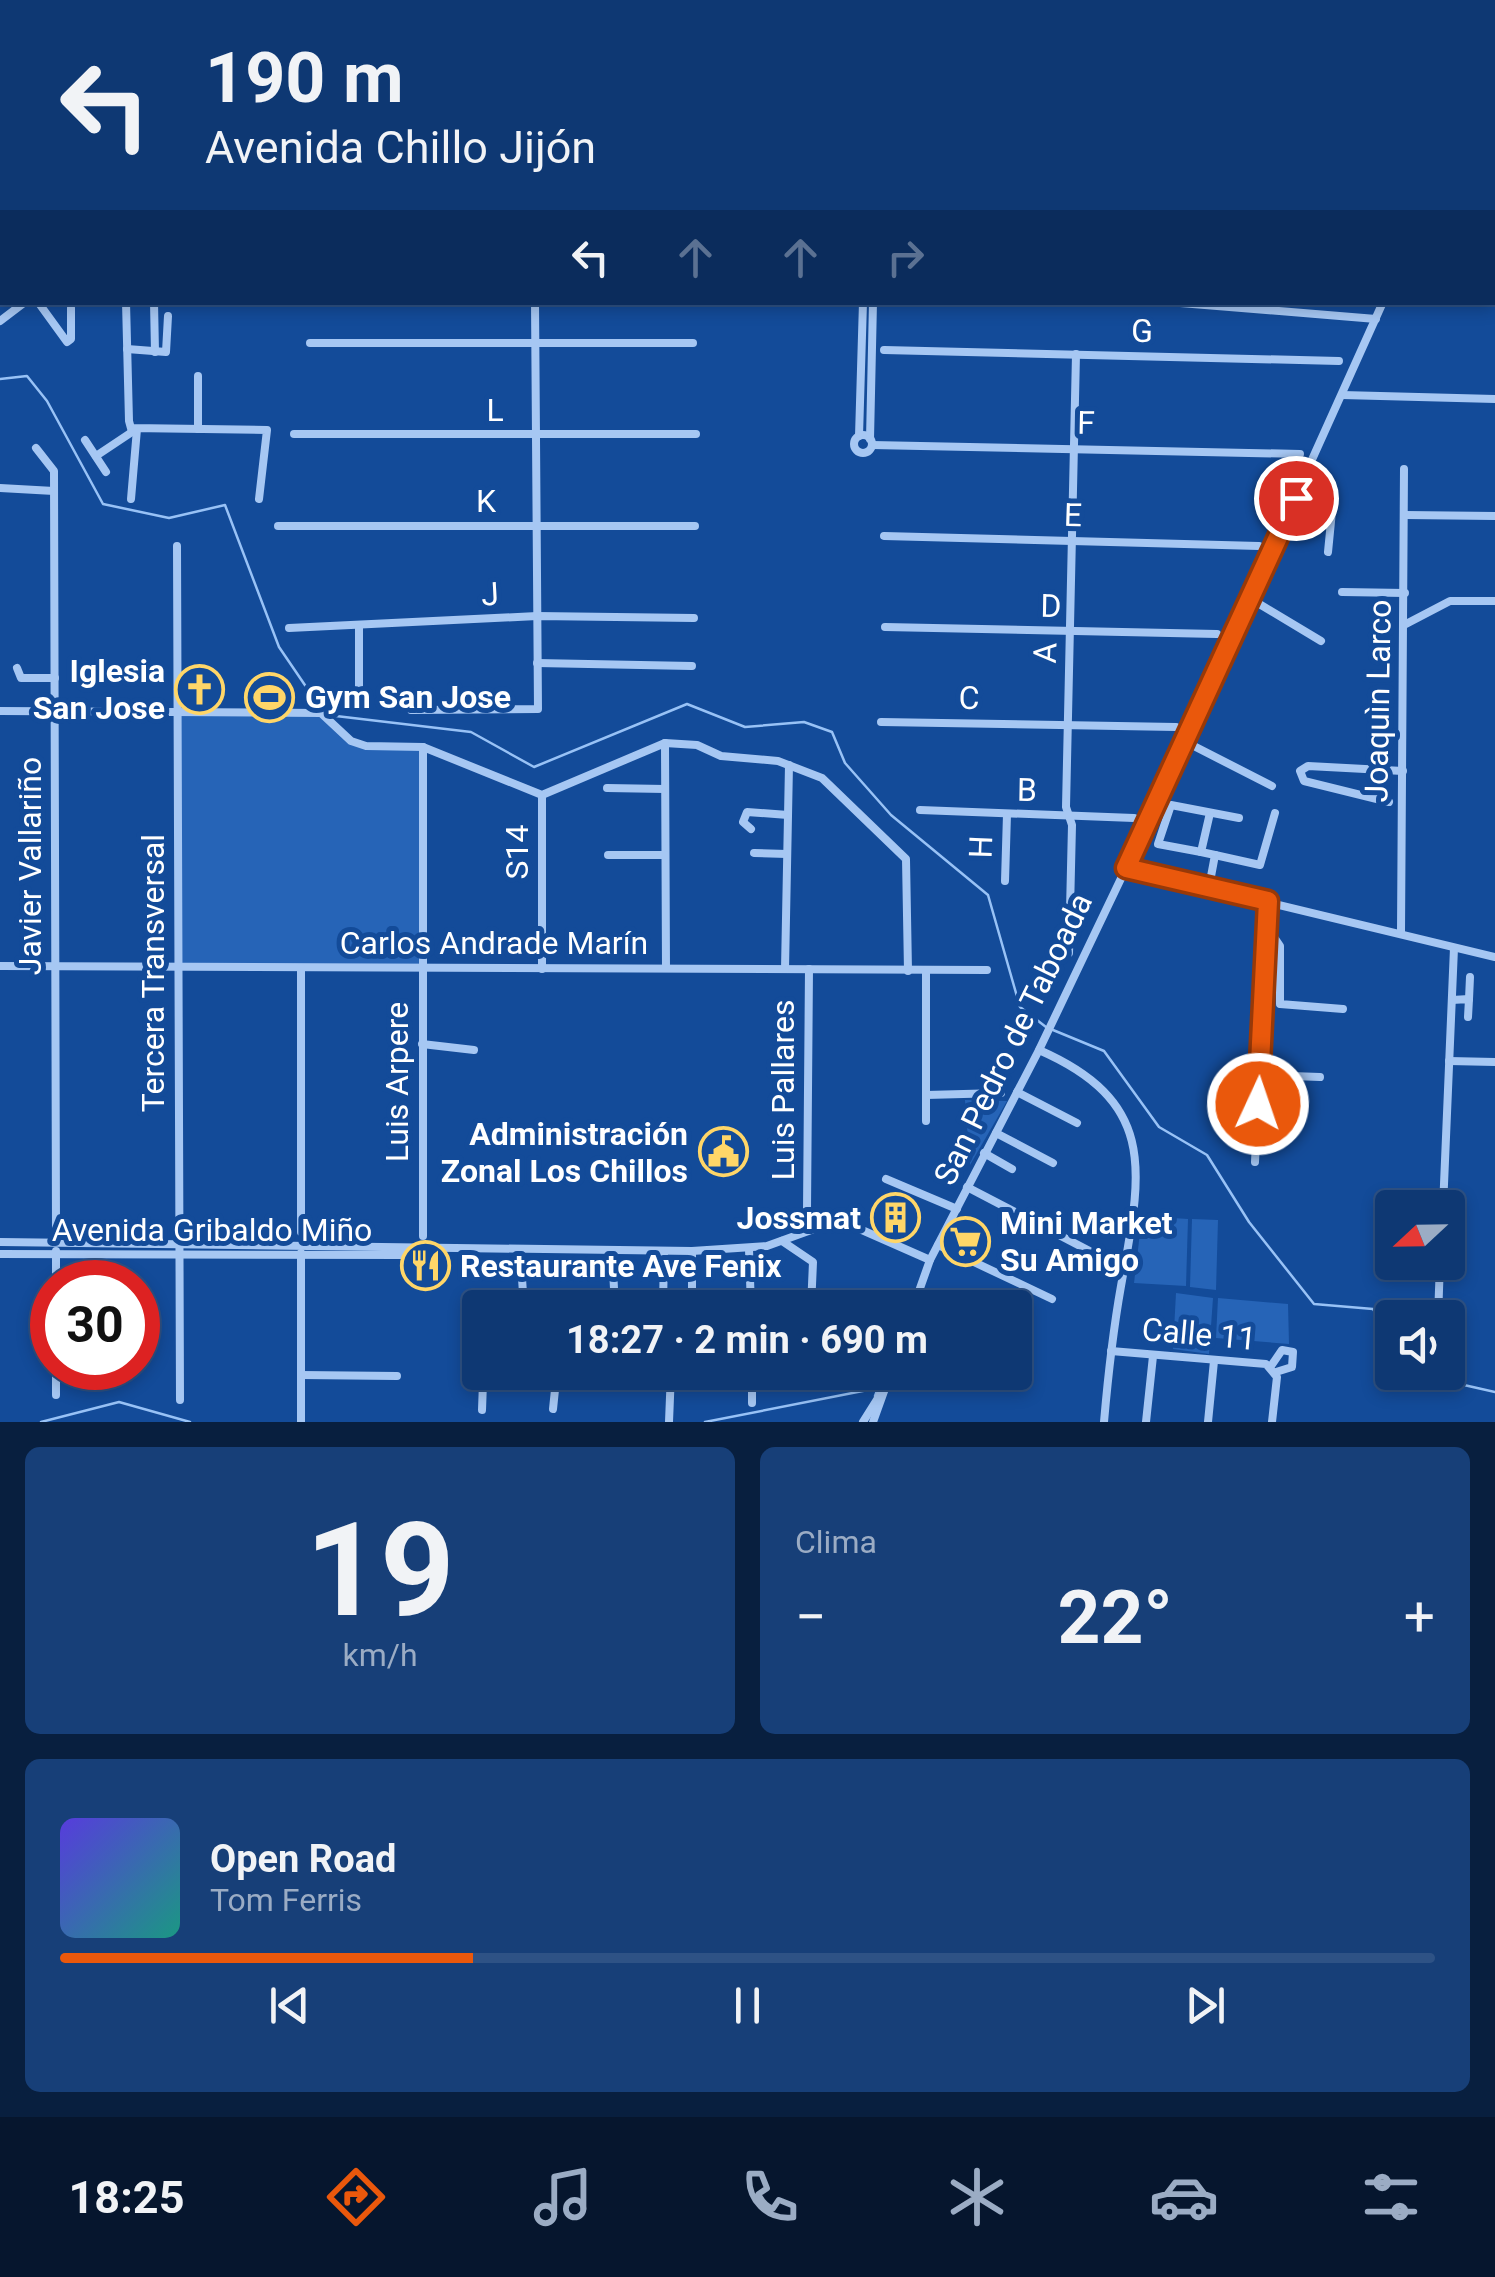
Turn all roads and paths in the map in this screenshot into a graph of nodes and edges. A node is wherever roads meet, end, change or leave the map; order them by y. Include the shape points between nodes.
1 (22, 305) edge
2 (40, 305) edge
3 (126, 305) edge
4 (154, 305) edge
5 (535, 305) edge
6 (862, 305) edge
7 (873, 305) edge
8 (1225, 305) edge
9 (1382, 305) edge
10 (71, 308) dead end
11 (168, 316) dead end
12 (1376, 319) junction
13 (0, 321) edge
14 (310, 343) dead end
15 (537, 343) junction
16 (693, 343) dead end
17 (127, 350) junction
18 (884, 350) dead end
19 (155, 352) junction
20 (1076, 354) junction
21 (1340, 360) dead end
22 (198, 376) dead end
23 (1342, 396) junction
24 (1495, 399) edge
25 (135, 430) junction
26 (198, 430) junction
27 (294, 434) dead end
28 (696, 434) dead end
29 (538, 435) junction
30 (859, 436) junction
31 (86, 440) dead end
32 (871, 442) junction
33 (36, 448) dead end
34 (1073, 448) junction
35 (1300, 454) dead end
36 (96, 456) junction
37 (1404, 469) dead end
38 (106, 472) dead end
39 (0, 488) edge
40 (54, 490) junction
41 (1296, 498) junction
42 (131, 499) dead end
43 (259, 500) dead end
44 (1404, 515) junction
45 (1495, 516) edge
46 (278, 526) dead end
47 (537, 526) junction
48 (695, 526) dead end
49 (884, 536) dead end
50 (1071, 540) junction
51 (177, 546) dead end
52 (1260, 546) dead end
53 (1328, 552) dead end
54 (1342, 592) dead end
55 (1404, 592) junction
56 (1251, 599) junction
57 (1495, 601) edge
58 (536, 616) junction
59 (694, 618) dead end
60 (1404, 625) junction
61 (359, 626) junction
62 (884, 627) dead end
63 (289, 628) dead end
64 (1071, 631) junction
65 (1217, 634) dead end
66 (1321, 641) dead end
67 (537, 663) junction
68 (692, 666) dead end
69 (17, 668) dead end
70 (55, 678) junction
71 (359, 688) dead end
72 (0, 710) edge
73 (55, 710) junction
74 (411, 710) dead end
75 (177, 711) junction
76 (881, 722) dead end
77 (1068, 724) junction
78 (1176, 727) dead end
79 (1186, 742) junction
80 (665, 743) junction
81 (423, 746) junction
82 (789, 765) junction
83 (1402, 771) junction
84 (1272, 786) dead end
85 (607, 788) dead end
86 (665, 789) junction
87 (542, 795) junction
88 (1389, 802) dead end
89 (920, 810) dead end
90 (1210, 813) junction
91 (1274, 813) dead end
92 (1007, 814) junction
93 (788, 815) junction
94 (1070, 815) junction
95 (1134, 818) dead end
96 (1239, 818) dead end
97 (751, 829) dead end
98 (1201, 852) junction
99 (754, 853) dead end
100 (608, 854) dead end
101 (665, 854) junction
102 (787, 854) junction
103 (1215, 855) junction
104 (1126, 868) junction
105 (1005, 881) dead end
106 (1209, 887) junction
107 (1268, 901) junction
108 (1266, 927) junction
109 (1400, 932) junction
110 (1454, 948) junction
111 (1069, 953) dead end
112 (1495, 957) edge
113 (0, 966) edge
114 (55, 966) junction
115 (178, 967) junction
116 (301, 968) junction
117 (421, 968) junction
118 (666, 968) junction
119 (542, 969) junction
120 (809, 969) junction
121 (785, 970) junction
122 (926, 970) junction
123 (987, 970) dead end
124 (908, 971) junction
125 (1470, 976) dead end
126 (1469, 999) junction
127 (1452, 1000) junction
128 (1343, 1009) dead end
129 (1468, 1017) dead end
130 (422, 1044) junction
131 (474, 1050) dead end
132 (1038, 1050) junction
133 (1450, 1061) junction
134 (1495, 1062) edge
135 (1260, 1076) junction
136 (1320, 1077) dead end
137 (1016, 1092) junction
138 (1001, 1093) dead end
139 (926, 1095) junction
140 (926, 1121) dead end
141 (1078, 1123) dead end
142 (996, 1134) junction
143 (984, 1154) junction
144 (1255, 1162) dead end
145 (1053, 1164) dead end
146 (1012, 1169) dead end
147 (886, 1180) dead end
148 (967, 1187) junction
149 (1444, 1190) edge
150 (957, 1209) junction
151 (807, 1210) dead end
152 (301, 1232) dead end
153 (56, 1236) junction
154 (423, 1236) dead end
155 (782, 1241) junction
156 (0, 1242) edge
157 (178, 1243) junction
158 (301, 1244) junction
159 (938, 1245) junction
160 (520, 1248) junction
161 (423, 1249) junction
162 (749, 1249) junction
163 (612, 1250) junction
164 (664, 1251) junction
165 (692, 1251) junction
166 (0, 1254) edge
167 (56, 1254) junction
168 (178, 1254) junction
169 (301, 1255) junction
170 (56, 1260) edge
171 (930, 1260) junction
172 (1124, 1270) junction
173 (523, 1290) edge
174 (614, 1290) edge
175 (663, 1290) edge
176 (692, 1290) edge
177 (751, 1290) edge
178 (812, 1290) edge
179 (919, 1290) edge
180 (1052, 1300) dead end
181 (1110, 1351) junction
182 (1152, 1356) junction
183 (1214, 1361) junction
184 (301, 1375) junction
185 (397, 1376) dead end
186 (56, 1390) edge
187 (483, 1390) edge
188 (555, 1390) edge
189 (670, 1390) edge
190 (752, 1390) edge
191 (884, 1390) edge
192 (886, 1390) edge
193 (56, 1395) dead end
194 (180, 1400) dead end
195 (752, 1403) dead end
196 (552, 1409) dead end
197 (482, 1410) dead end
198 (301, 1422) edge
199 (669, 1422) edge
200 (863, 1422) edge
201 (873, 1422) edge
202 (1104, 1422) edge
203 (1146, 1422) edge
204 (1208, 1422) edge
205 (1272, 1422) edge

1 - 13 street
2 - 10 street via 67,342
3 - 17 street
4 - 19 street
5 - 15 street
6 - 30 street
7 - 32 street
8 - 12 street
9 - 12 street, San Pedro de Taboada
11 - 19 street via 167,350
12 - 23 street, San Pedro de Taboada
14 - 15 street
15 - 16 street
15 - 29 street
17 - 19 street
17 - 25 street
18 - 20 street, G
20 - 21 street, G
20 - 34 street, A
22 - 26 street
23 - 24 street
23 - 41 street, San Pedro de Taboada
25 - 26 street
25 - 36 street
25 - 42 street
26 - 43 street via 268,431
27 - 29 street, L
28 - 29 street, L
29 - 47 street
30 - 32 street, F
30 - 32 street via 858,451 866,452
31 - 36 street
32 - 34 street, F
33 - 40 street, Javier Vallariño via 53,469
34 - 35 street, F
34 - 50 street, A
36 - 38 street
37 - 44 street, Joaquìn Larco
39 - 40 street
40 - 70 street, Javier Vallariño
41 - 53 street via 1332,510
41 - 56 street, San Pedro de Taboada
44 - 45 street
44 - 55 street, Joaquìn Larco
46 - 47 street, K
47 - 48 street, K
47 - 58 street
49 - 50 street, E
50 - 52 street, E
50 - 64 street, A
51 - 75 street, Tercera Transversal
54 - 55 street
55 - 60 street, Joaquìn Larco
56 - 66 street
56 - 79 street, San Pedro de Taboada
57 - 60 street via 1450,601
58 - 59 street, J
58 - 61 street, J
58 - 67 street
60 - 83 street, Joaquìn Larco
61 - 63 street, J
61 - 71 street
62 - 64 street, D
64 - 65 street, D
64 - 77 street, A
67 - 68 street
67 - 74 street via 538,709
69 - 70 street via 21,678
70 - 73 street, Javier Vallariño
72 - 73 street
73 - 75 street
73 - 114 street, Javier Vallariño
75 - 81 street via 321,713 366,746
75 - 115 street, Tercera Transversal
76 - 77 street, C
77 - 78 street, C
77 - 94 street, A
79 - 84 street
79 - 104 street, San Pedro de Taboada
80 - 82 street
80 - 86 street
80 - 87 street
81 - 87 street
81 - 117 street, Luis Arpere
82 - 93 street, Luis Pallares
82 - 124 street via 822,778 906,859
83 - 88 street via 1300,771 1304,781
83 - 109 street, Joaquìn Larco
85 - 86 street
86 - 101 street
87 - 119 street, S14
89 - 92 street, B
90 - 96 street
90 - 98 street
90 - 98 street via 1171,806 1158,836 1158,844
91 - 103 street via 1260,865
92 - 94 street, B
92 - 105 street, H
93 - 97 street via 747,812 742,822
93 - 102 street, Luis Pallares
94 - 95 street, B
94 - 111 street, A
98 - 103 street
99 - 102 street
100 - 101 street
101 - 118 street
102 - 121 street, Luis Pallares
103 - 106 street
104 - 106 street
104 - 132 street, San Pedro de Taboada
106 - 107 street
107 - 108 street
107 - 109 street
108 - 128 street via 1280,946 1280,1004
108 - 135 street
109 - 110 street
110 - 112 street
110 - 127 street
113 - 114 street, Carlos Andrade Marín
114 - 115 street, Carlos Andrade Marín
114 - 153 street, Javier Vallariño
115 - 116 street, Carlos Andrade Marín
115 - 157 street, Tercera Transversal
116 - 117 street, Carlos Andrade Marín
116 - 152 street
117 - 119 street, Carlos Andrade Marín
117 - 130 street, Luis Arpere
118 - 119 street, Carlos Andrade Marín
118 - 121 street, Carlos Andrade Marín
120 - 121 street, Carlos Andrade Marín
120 - 124 street, Carlos Andrade Marín
120 - 151 street, Luis Pallares
122 - 123 street, Carlos Andrade Marín
122 - 124 street, Carlos Andrade Marín
122 - 139 street
125 - 126 street
126 - 127 street
126 - 129 street
127 - 133 street
130 - 131 street
130 - 154 street, Luis Arpere
132 - 137 street, San Pedro de Taboada
132 - 172 street via 1094,1080 1119,1109 1132,1139 1137,1174
133 - 134 street
133 - 149 street
135 - 136 street
135 - 144 street
137 - 141 street
137 - 142 street, San Pedro de Taboada
138 - 139 street
139 - 140 street
142 - 143 street, San Pedro de Taboada
142 - 145 street
143 - 146 street
143 - 148 street, San Pedro de Taboada
147 - 150 street
148 - 150 street, San Pedro de Taboada
148 - 172 street
150 - 159 street, San Pedro de Taboada
153 - 156 street, Avenida Gribaldo Miño
153 - 157 street, Avenida Gribaldo Miño
153 - 167 street, Javier Vallariño
155 - 162 street, Avenida Gribaldo Miño
155 - 171 street, Avenida Gribaldo Miño via 846,1223
155 - 178 street via 813,1262
157 - 158 street, Avenida Gribaldo Miño
157 - 168 street, Tercera Transversal
158 - 161 street, Avenida Gribaldo Miño
158 - 169 street
159 - 171 street, San Pedro de Taboada
159 - 180 street
160 - 161 street, Avenida Gribaldo Miño
160 - 163 street, Avenida Gribaldo Miño
160 - 173 street
161 - 169 street, Avenida Gribaldo Miño via 405,1255
162 - 165 street, Avenida Gribaldo Miño
162 - 177 street
163 - 164 street, Avenida Gribaldo Miño
163 - 174 street
164 - 165 street, Avenida Gribaldo Miño
164 - 175 street
165 - 176 street
166 - 167 street, Avenida Gribaldo Miño
167 - 168 street, Avenida Gribaldo Miño
167 - 170 street, Javier Vallariño
168 - 169 street, Avenida Gribaldo Miño
168 - 194 street, Tercera Transversal
169 - 184 street
171 - 179 street, San Pedro de Taboada
172 - 181 street
181 - 182 street, Calle 11
181 - 202 street
182 - 183 street, Calle 11
182 - 203 street
183 - 204 street
183 - 205 street, Calle 11 via 1275,1372
184 - 185 street
184 - 198 street
186 - 193 street
187 - 197 street
188 - 196 street
189 - 199 street
190 - 195 street
191 - 200 street
192 - 201 street

